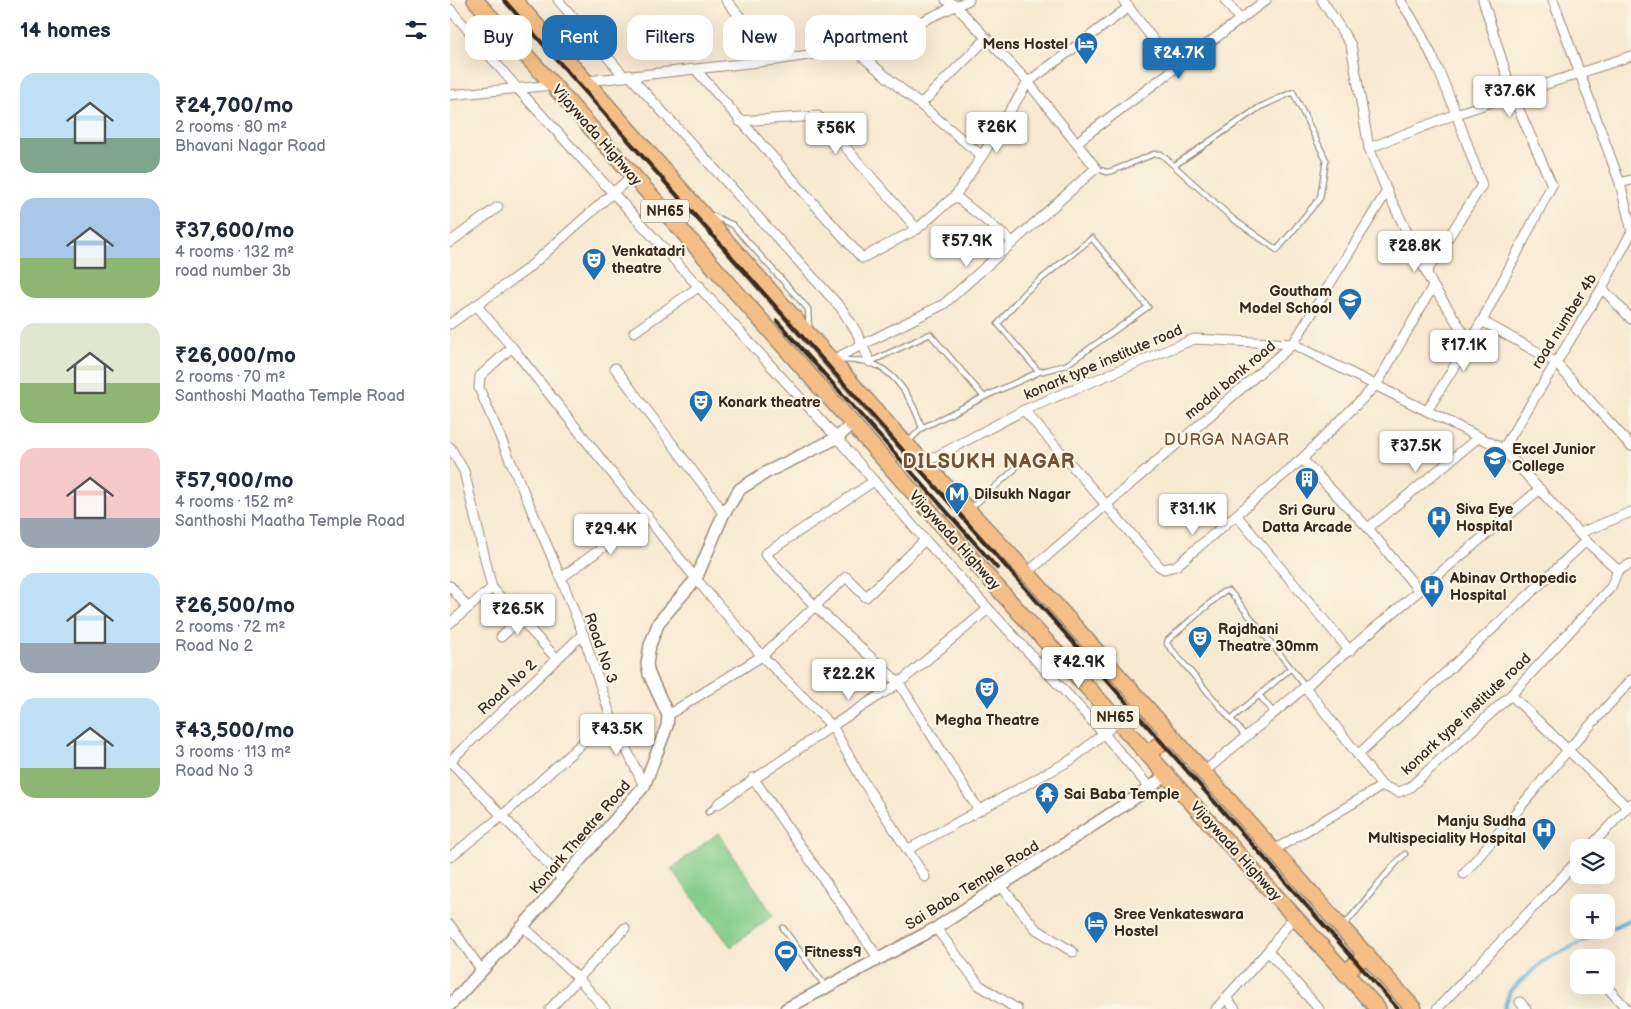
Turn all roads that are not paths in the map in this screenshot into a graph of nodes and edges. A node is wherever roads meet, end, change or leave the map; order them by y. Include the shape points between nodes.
1 (475, 0) edge
2 (514, 0) edge
3 (558, 0) edge
4 (726, 0) edge
5 (946, 0) edge
6 (968, 0) edge
7 (1226, 0) edge
8 (1266, 0) edge
9 (1322, 0) edge
10 (1400, 0) edge
11 (1483, 0) edge
12 (1553, 0) edge
13 (1126, 4) edge
14 (956, 6) junction
15 (450, 9) edge
16 (738, 15) edge
17 (926, 19) edge
18 (1240, 20) junction
19 (986, 39) junction
20 (1631, 56) edge
21 (776, 60) edge
22 (867, 60) edge
23 (1175, 68) junction
24 (696, 70) junction
25 (1580, 74) junction
26 (626, 76) junction
27 (587, 82) junction
28 (1028, 82) junction
29 (553, 84) junction
30 (517, 88) junction
31 (450, 95) edge
32 (1513, 96) junction
33 (921, 104) junction
34 (1456, 114) junction
35 (739, 121) junction
36 (1077, 142) junction
37 (1369, 148) junction
38 (982, 156) junction
39 (1175, 165) junction
40 (1096, 168) junction
41 (633, 175) junction
42 (1631, 180) edge
43 (1620, 183) junction
44 (1387, 191) junction
45 (614, 192) junction
46 (956, 196) junction
47 (498, 207) dead end
48 (1631, 228) edge
49 (917, 229) junction
50 (1631, 233) edge
51 (450, 242) edge
52 (1012, 242) junction
53 (1427, 271) junction
54 (700, 286) junction
55 (1433, 286) junction
56 (1602, 288) junction
57 (476, 305) junction
58 (1630, 317) edge
59 (1482, 321) junction
60 (450, 324) edge
61 (634, 332) dead end
62 (1469, 341) junction
63 (1293, 344) junction
64 (862, 345) junction
65 (512, 347) junction
66 (832, 360) junction
67 (870, 362) junction
68 (1555, 362) junction
69 (615, 368) dead end
70 (1039, 372) junction
71 (1377, 384) junction
72 (984, 397) junction
73 (1024, 410) junction
74 (1427, 411) junction
75 (852, 424) junction
76 (922, 428) junction
77 (1479, 437) junction
78 (837, 438) junction
79 (906, 443) junction
80 (1631, 446) edge
81 (450, 447) edge
82 (1503, 449) junction
83 (1302, 459) junction
84 (924, 463) junction
85 (1015, 469) dead end
86 (874, 481) junction
87 (1540, 489) junction
88 (1104, 505) junction
89 (969, 511) junction
90 (1631, 512) edge
91 (647, 515) junction
92 (723, 515) junction
93 (1237, 516) junction
94 (1368, 528) junction
95 (1580, 533) junction
96 (925, 540) junction
97 (1586, 541) junction
98 (1631, 564) edge
99 (1618, 570) junction
100 (1026, 573) junction
101 (561, 578) junction
102 (696, 579) junction
103 (450, 586) edge
104 (492, 588) junction
105 (1419, 591) junction
106 (468, 607) junction
107 (816, 607) junction
108 (988, 609) junction
109 (520, 618) junction
110 (450, 623) edge
111 (583, 634) junction
112 (501, 637) dead end
113 (1350, 651) junction
114 (762, 656) junction
115 (557, 659) junction
116 (1291, 668) junction
117 (1631, 680) edge
118 (899, 683) junction
119 (1306, 688) junction
120 (1259, 695) junction
121 (1511, 695) junction
122 (1275, 714) junction
123 (668, 715) junction
124 (611, 717) junction
125 (1231, 719) junction
126 (1119, 721) junction
127 (832, 726) junction
128 (1104, 734) junction
129 (1170, 734) junction
130 (1246, 737) junction
131 (1568, 750) junction
132 (1148, 754) junction
133 (1358, 754) junction
134 (450, 761) edge
135 (1204, 772) junction
136 (1167, 774) junction
137 (754, 778) junction
138 (644, 786) junction
139 (1382, 786) junction
140 (1150, 788) junction
141 (718, 804) joint
142 (1629, 805) edge
143 (978, 810) junction
144 (708, 812) dead end
145 (502, 816) junction
146 (1597, 839) edge
147 (907, 850) junction
148 (1274, 850) junction
149 (1405, 854) dead end
150 (450, 858) edge
151 (1570, 869) edge
152 (1464, 874) dead end
153 (925, 877) dead end
154 (563, 880) junction
155 (1001, 886) junction
156 (1294, 916) junction
157 (450, 925) edge
158 (523, 926) junction
159 (1342, 927) junction
160 (625, 928) dead end
161 (783, 928) dead end
162 (936, 928) junction
163 (453, 938) edge
164 (1268, 950) junction
165 (1073, 952) dead end
166 (1367, 954) junction
167 (879, 959) junction
168 (482, 971) junction
169 (1345, 972) junction
170 (578, 978) junction
171 (827, 988) junction
172 (1614, 994) edge
173 (1226, 998) junction
174 (450, 1005) edge
175 (550, 1009) edge
176 (605, 1009) edge
177 (786, 1009) edge
178 (1017, 1009) edge
179 (1216, 1009) edge
180 (1235, 1009) edge
181 (1319, 1009) edge
182 (1378, 1009) edge
183 (1414, 1009) edge
184 (1437, 1009) edge
185 (1627, 1009) edge

1 - 29 highway, Vijaywada Highway / NH65
2 - 27 highway, Vijaywada Highway / NH65
3 - 26 street
4 - 16 street
5 - 14 street
6 - 14 street
7 - 18 street
8 - 18 street
9 - 37 street via 1351,45
10 - 34 street via 1416,23
11 - 32 street
12 - 25 street
13 - 23 street
13 - 28 street
14 - 17 street
14 - 19 street
15 - 30 street
18 - 23 street
19 - 28 street
19 - 33 street
20 - 25 street
21 - 24 street
22 - 33 street
23 - 36 street
24 - 26 street
24 - 35 street
25 - 32 street
25 - 43 street
26 - 27 street
26 - 64 street via 841,308
27 - 66 highway, Vijaywada Highway / NH65
28 - 36 street
28 - 38 street
29 - 30 street
29 - 41 highway, Vijaywada Highway / NH65
30 - 31 street
30 - 45 street
32 - 34 street
32 - 59 street via 1552,185
33 - 38 street
34 - 37 street
34 - 53 street via 1482,185
35 - 49 street via 818,116
35 - 49 street via 862,258
36 - 40 street
37 - 44 street
38 - 46 street
39 - 39 lane via 1233,218 1277,250 1320,198 1326,160 1293,92 1260,107
39 - 40 lane via 1161,154 1154,154 1112,171
40 - 52 street
41 - 45 street
41 - 75 highway, Vijaywada Highway / NH65
42 - 43 street
43 - 48 street
44 - 53 street
44 - 63 street, modal bank road
45 - 54 street
45 - 57 street via 526,270
46 - 49 street
46 - 52 street
47 - 51 street
50 - 56 street, road number 4b
52 - 64 street via 944,304
53 - 55 street
54 - 61 street
54 - 78 street
55 - 62 street
55 - 71 street
56 - 58 street
56 - 68 street, road number 4b
57 - 60 street
57 - 65 street
59 - 62 street
59 - 68 street
62 - 74 street
63 - 71 street, konark type institute road
63 - 73 street, konark type institute road via 1194,339
63 - 88 street, modal bank road
64 - 66 street
64 - 67 street
65 - 91 street
65 - 101 street, Road No 3 via 480,376 479,388
66 - 67 lane
66 - 79 highway, Vijaywada Highway / NH65
67 - 72 lane via 930,334
67 - 76 lane via 891,375 915,408
68 - 80 street
68 - 82 street, road number 4b
69 - 92 street via 718,503
70 - 70 lane via 998,324 1024,293 1092,238 1148,307 1066,365
70 - 72 lane
71 - 74 street, konark type institute road
71 - 83 street
72 - 76 lane
73 - 84 street, konark type institute road
73 - 88 street
74 - 77 street, konark type institute road
75 - 78 street
75 - 126 highway, Vijaywada Highway / NH65
76 - 79 lane
77 - 82 street, konark type institute road
77 - 94 street
78 - 86 street
78 - 92 street via 740,489
79 - 84 highway, Vijaywada Highway / NH65
81 - 104 street via 464,471
82 - 87 street, konark type institute road
83 - 93 street
83 - 94 street
84 - 89 highway, Vijaywada Highway / NH65
85 - 89 lane
86 - 96 street
86 - 107 street via 764,554
87 - 95 street, konark type institute road
87 - 105 street
88 - 93 street via 1164,569 1176,566
88 - 100 street, modal bank road
89 - 100 highway, Vijaywada Highway / NH65
90 - 95 street
91 - 101 street
91 - 102 street
92 - 102 street
93 - 113 street
94 - 105 street
95 - 97 street, konark type institute road
96 - 107 street via 866,597 846,578
96 - 108 street
97 - 99 street, konark type institute road
97 - 133 street
98 - 99 street
99 - 121 street, konark type institute road via 1611,588
100 - 129 highway, Vijaywada Highway / NH65
101 - 111 street, Road No 3
102 - 114 street
102 - 123 street via 660,622 650,645 647,664
103 - 106 street
104 - 106 street
104 - 109 street
105 - 113 street
106 - 110 street
107 - 114 street
107 - 118 street
108 - 118 street
108 - 128 street
109 - 112 street
109 - 115 street
111 - 115 street, Road No 2
111 - 124 street, Road No 3
113 - 119 street
114 - 123 street
114 - 127 street
115 - 134 street, Road No 2
116 - 119 lane
116 - 120 lane
116 - 125 lane via 1232,594 1223,592 1167,642
117 - 131 street
118 - 127 street
118 - 143 street
119 - 122 street
119 - 133 street
120 - 122 lane
120 - 125 lane
121 - 131 street
121 - 139 street, konark type institute road via 1409,788 1399,792
122 - 130 street
123 - 138 street, Konark Theatre Road via 667,726
124 - 138 street, Road No 3
124 - 145 street
125 - 130 lane
126 - 128 street
126 - 132 highway, Vijaywada Highway / NH65
127 - 137 street
127 - 147 street
128 - 140 street
128 - 143 street via 1071,760
129 - 132 highway
129 - 135 highway, Vijaywada Highway / NH65
130 - 135 street
131 - 142 street
131 - 152 street
132 - 136 highway, Vijaywada Highway / NH65
133 - 139 street
134 - 145 street
135 - 148 highway, Vijaywada Highway / NH65
136 - 140 street, Sai Baba Temple Road
136 - 156 highway, Vijaywada Highway / NH65
137 - 141 street
137 - 167 street
138 - 154 street, Konark Theatre Road
139 - 148 street
140 - 155 street, Sai Baba Temple Road
141 - 144 lane
142 - 146 street
143 - 147 street
145 - 150 street
145 - 154 street
147 - 153 street
148 - 159 highway, Vijaywada Highway / NH65
149 - 159 lane via 1386,872 1364,904
151 - 184 street
154 - 158 street, Konark Theatre Road
155 - 162 street, Sai Baba Temple Road
155 - 165 street via 1036,928
156 - 164 street
156 - 169 highway, Vijaywada Highway / NH65
157 - 163 street
158 - 168 street, Konark Theatre Road
158 - 170 street
159 - 166 highway, Vijaywada Highway / NH65
160 - 170 street
161 - 171 lane
162 - 167 street, Sai Baba Temple Road
162 - 178 street via 979,985
163 - 168 street
164 - 173 street
164 - 181 street
166 - 169 highway
166 - 183 highway, Vijaywada Highway / NH65
167 - 171 street, Sai Baba Temple Road
168 - 174 street, Konark Theatre Road
169 - 182 highway, Vijaywada Highway / NH65
170 - 175 street
170 - 176 street
171 - 177 street, Sai Baba Temple Road
172 - 185 street
173 - 179 street
173 - 180 street

